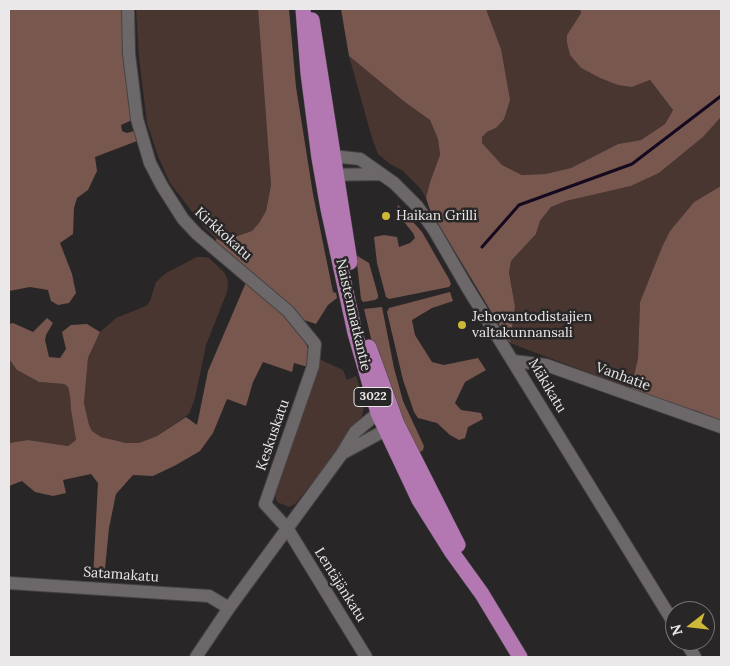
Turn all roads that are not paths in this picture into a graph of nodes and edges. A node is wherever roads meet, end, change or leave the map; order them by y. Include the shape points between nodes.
1 (128, 9) edge
2 (303, 9) edge
3 (310, 9) edge
4 (326, 157) junction
5 (381, 174) junction
6 (329, 175) junction
7 (315, 344) joint
8 (514, 361) junction
9 (385, 410) junction
10 (391, 427) junction
11 (721, 427) edge
12 (341, 455) junction
13 (287, 528) junction
14 (9, 583) edge
15 (229, 608) junction
16 (665, 609) edge
17 (196, 657) edge
18 (366, 657) edge
19 (520, 657) edge

1 - 7 street, Kirkkokatu via 129,54 137,120 150,163 162,186 193,229 288,311
2 - 4 main road, Naistenmatkantie / 3022 via 308,73
3 - 4 main road, Naistenmatkantie / 3022
4 - 5 street, Mäkikatu via 360,159
4 - 6 main road, Naistenmatkantie / 3022
5 - 6 street
5 - 8 street, Mäkikatu via 423,214
6 - 9 main road, Naistenmatkantie / 3022 via 364,334
7 - 13 street, Keskuskatu via 313,366 265,504
8 - 11 street, Vanhatie via 546,366
8 - 16 street, Mäkikatu
9 - 10 main road, Naistenmatkantie / 3022
9 - 12 street via 355,432
10 - 12 street
10 - 19 main road, Naistenmatkantie / 3022 via 419,500
12 - 13 street
13 - 15 street
13 - 18 street, Lentäjänkatu
14 - 15 street, Satamakatu via 209,596
15 - 17 street

